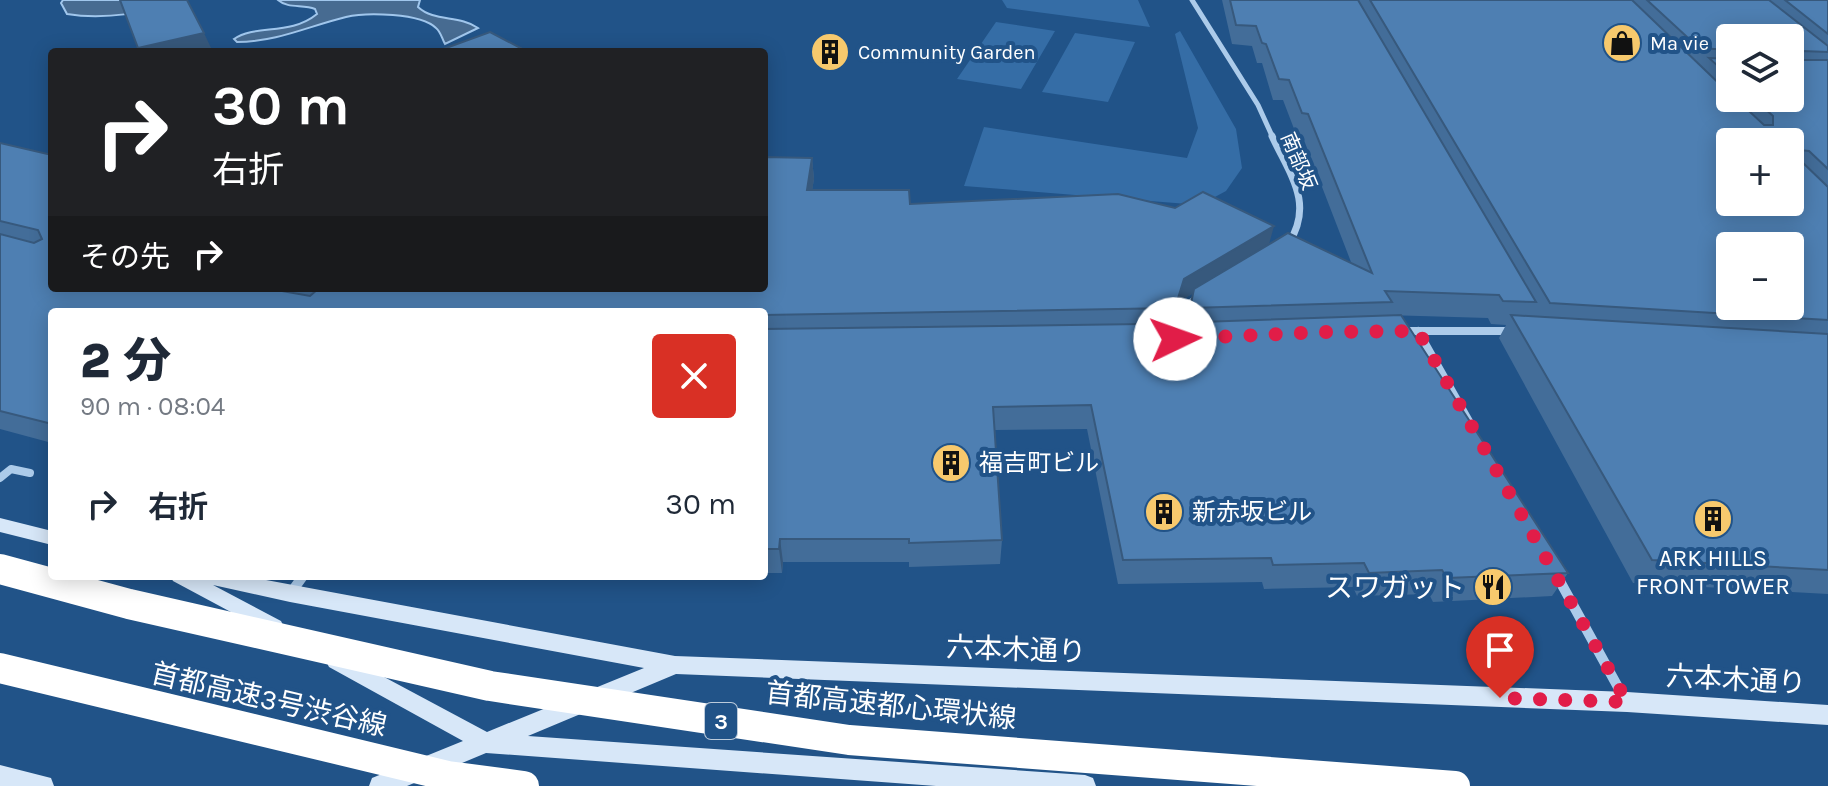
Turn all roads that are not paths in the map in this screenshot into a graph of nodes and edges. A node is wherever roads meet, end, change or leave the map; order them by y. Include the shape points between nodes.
1 (1192, 0) edge
2 (1277, 250) edge
3 (1210, 290) edge
4 (1390, 331) edge
5 (1418, 331) junction
6 (1521, 332) edge
7 (1190, 338) edge
8 (1479, 439) edge
9 (30, 473) dead end
10 (0, 478) edge
11 (0, 525) edge
12 (48, 537) edge
13 (1548, 560) edge
14 (0, 569) edge
15 (187, 580) edge
16 (227, 580) edge
17 (300, 580) edge
18 (290, 594) junction
19 (675, 665) junction
20 (0, 668) edge
21 (1627, 702) junction
22 (1828, 715) edge
23 (487, 743) junction
24 (0, 776) edge
25 (43, 786) edge
26 (380, 786) edge
27 (524, 786) edge
28 (1085, 786) edge
29 (1455, 786) edge

1 - 2 street, 南部坂 via 1258,105 1300,197 1300,225 1290,242
3 - 7 street via 1183,306 1175,339
4 - 5 street
5 - 6 street
5 - 8 street
9 - 10 street via 11,469
11 - 12 main road
13 - 21 street
14 - 29 highway, 首都高速都心環状線 / 3, bridge via 129,604 490,686 818,735
15 - 23 main road
16 - 18 main road, 六本木通り
17 - 18 street
18 - 19 main road, 六本木通り
19 - 21 main road, 六本木通り
19 - 23 main road
20 - 27 highway, 首都高速3号渋谷線, bridge via 448,776
21 - 22 main road, 六本木通り
23 - 26 main road
23 - 28 main road
24 - 25 main road

